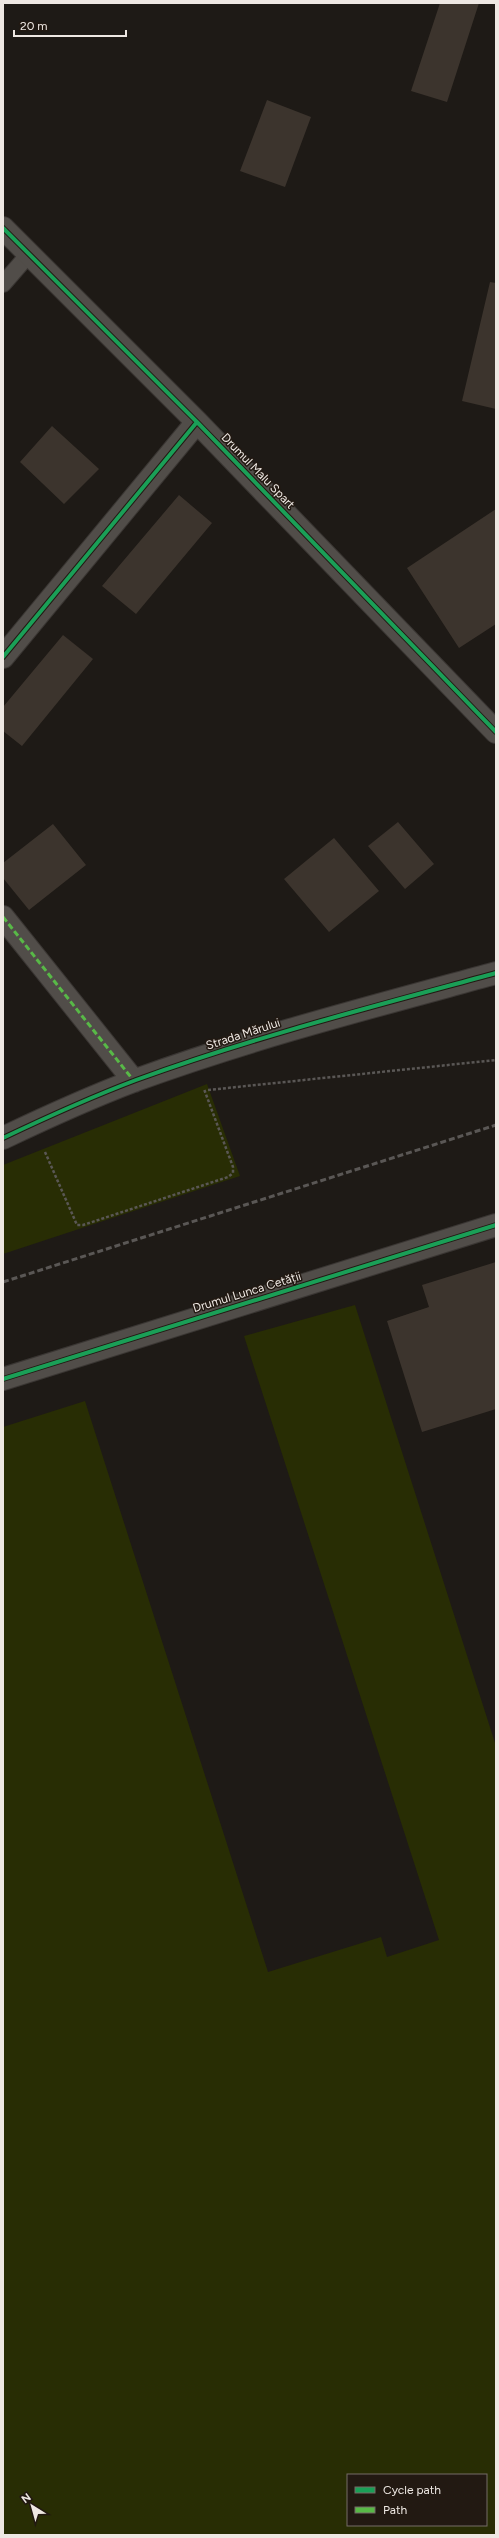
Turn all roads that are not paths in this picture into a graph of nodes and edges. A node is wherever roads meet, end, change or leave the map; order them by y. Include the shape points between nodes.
1 (3, 228) edge
2 (29, 254) junction
3 (3, 284) edge
4 (197, 422) junction
5 (3, 657) edge
6 (496, 732) edge
7 (3, 917) edge
8 (496, 973) edge
9 (134, 1081) junction
10 (3, 1138) edge
11 (496, 1225) edge
12 (3, 1379) edge

1 - 2 street, Drumul Malu Spart
2 - 3 lane
2 - 4 street, Drumul Malu Spart
4 - 5 street
4 - 6 street, Drumul Malu Spart
7 - 9 street
8 - 9 street, Strada Mărului via 282,1032
9 - 10 street, Strada Mărului
11 - 12 street, Drumul Lunca Cetății

